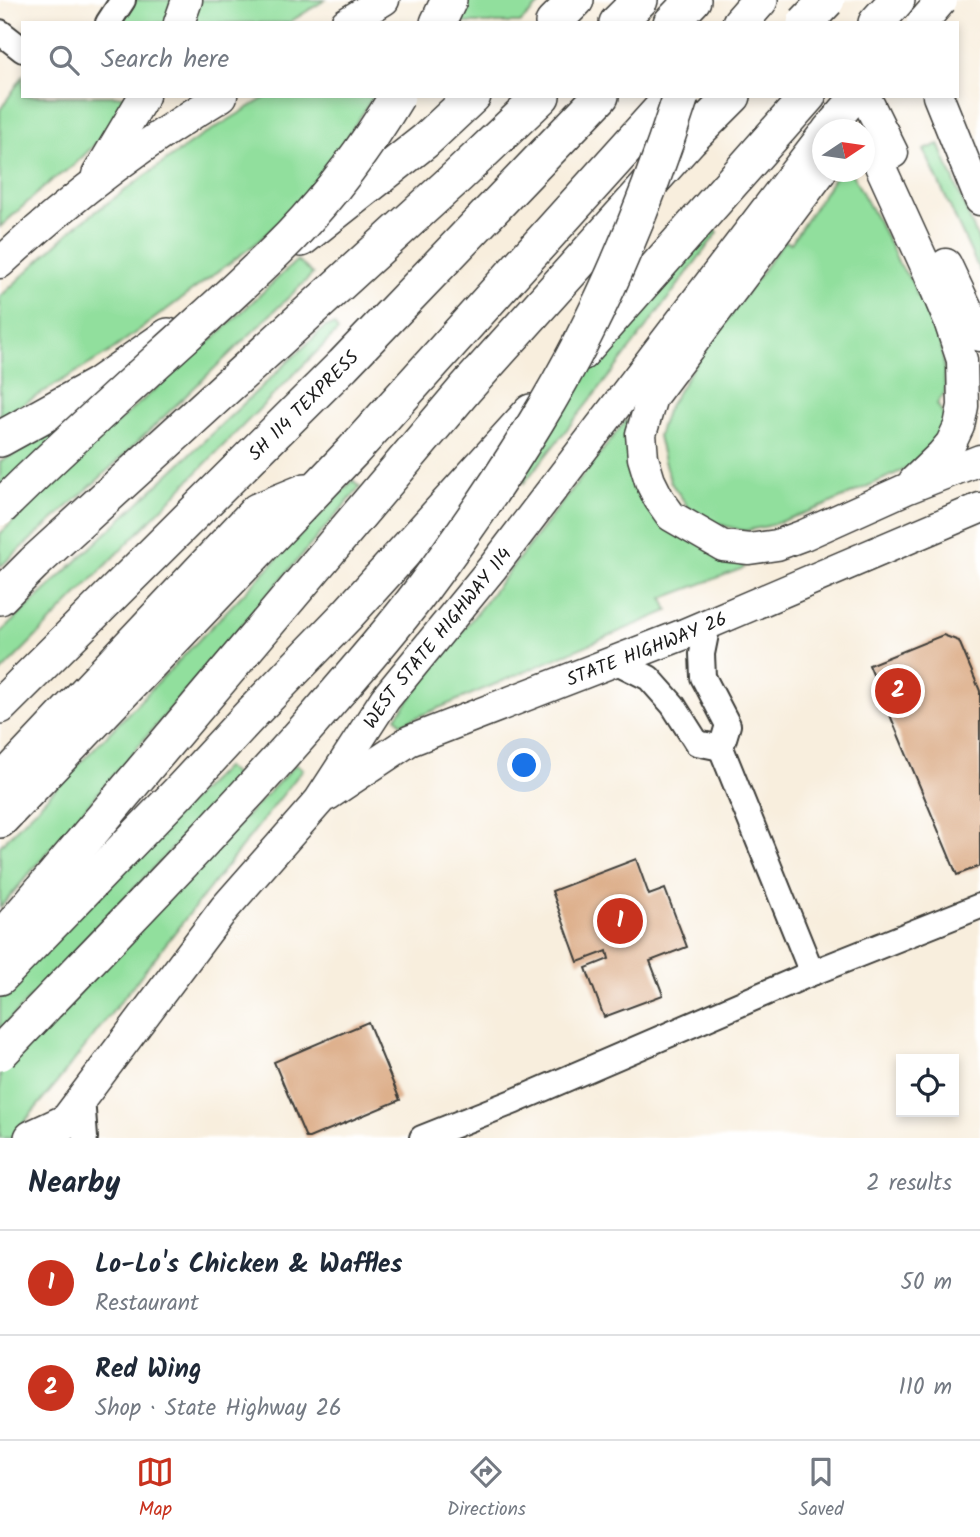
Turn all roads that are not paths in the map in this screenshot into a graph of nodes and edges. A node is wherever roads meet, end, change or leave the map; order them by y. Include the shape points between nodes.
1 (123, 0) edge
2 (187, 0) edge
3 (384, 0) edge
4 (449, 0) edge
5 (576, 0) edge
6 (640, 0) edge
7 (693, 0) edge
8 (706, 0) edge
9 (760, 0) edge
10 (825, 0) edge
11 (898, 0) edge
12 (942, 0) edge
13 (109, 21) edge
14 (180, 21) edge
15 (349, 21) edge
16 (439, 21) edge
17 (555, 21) edge
18 (619, 21) edge
19 (673, 21) edge
20 (702, 21) edge
21 (742, 21) edge
22 (807, 21) edge
23 (832, 21) edge
24 (878, 21) edge
25 (907, 21) edge
26 (924, 21) edge
27 (0, 32) edge
28 (21, 48) edge
29 (143, 98) edge
30 (219, 98) edge
31 (396, 98) edge
32 (471, 98) edge
33 (540, 98) edge
34 (599, 98) edge
35 (671, 98) edge
36 (680, 98) edge
37 (731, 98) edge
38 (806, 98) edge
39 (854, 98) edge
40 (866, 98) edge
41 (939, 98) edge
42 (837, 119) edge
43 (884, 134) junction
44 (812, 150) edge
45 (814, 182) edge
46 (92, 185) junction
47 (980, 200) edge
48 (0, 263) edge
49 (980, 336) edge
50 (0, 439) edge
51 (980, 460) edge
52 (319, 486) junction
53 (906, 489) junction
54 (0, 508) edge
55 (980, 508) edge
56 (980, 529) edge
57 (922, 533) junction
58 (0, 597) edge
59 (708, 624) junction
60 (615, 661) junction
61 (0, 706) edge
62 (720, 748) junction
63 (0, 784) edge
64 (319, 801) junction
65 (0, 820) edge
66 (980, 906) edge
67 (0, 940) edge
68 (812, 973) junction
69 (0, 977) edge
70 (0, 1053) edge
71 (63, 1127) edge
72 (422, 1138) edge

1 - 13 lane
2 - 14 main road
3 - 15 main road
4 - 16 highway
5 - 17 highway
6 - 18 highway
7 - 19 highway
8 - 20 highway
9 - 21 highway
10 - 22 highway, bridge
10 - 23 main road
11 - 24 highway
11 - 25 main road
12 - 26 main road, bridge
27 - 28 lane
29 - 46 main road
30 - 46 main road
31 - 54 highway, bridge via 363,147 292,235
32 - 50 highway via 425,141 198,315 96,386
33 - 58 highway
34 - 61 highway, SH 114 TEXPRESS via 343,365
35 - 52 highway
36 - 70 highway, bridge via 660,160 587,329 536,421 459,538 392,627 287,750
37 - 67 highway via 466,388
38 - 69 highway via 347,615
39 - 42 main road, WEST STATE HIGHWAY 114
40 - 43 main road
41 - 47 main road
43 - 49 main road
43 - 53 main road via 880,166 962,360 959,426 941,455
44 - 64 main road, WEST STATE HIGHWAY 114 via 493,566 385,699
45 - 53 main road via 652,397 641,434 643,458 650,481 671,516 723,547 777,545
46 - 48 main road
51 - 53 main road
52 - 63 highway via 257,511
52 - 65 highway
55 - 57 main road, STATE HIGHWAY 26
56 - 57 main road
57 - 59 main road, STATE HIGHWAY 26
59 - 60 main road, STATE HIGHWAY 26
59 - 62 lane via 703,677 728,724
60 - 62 lane via 649,678 697,743
60 - 64 main road, STATE HIGHWAY 26 via 409,741
62 - 68 lane
64 - 71 main road, WEST STATE HIGHWAY 114 via 224,909
66 - 68 lane
68 - 72 lane

